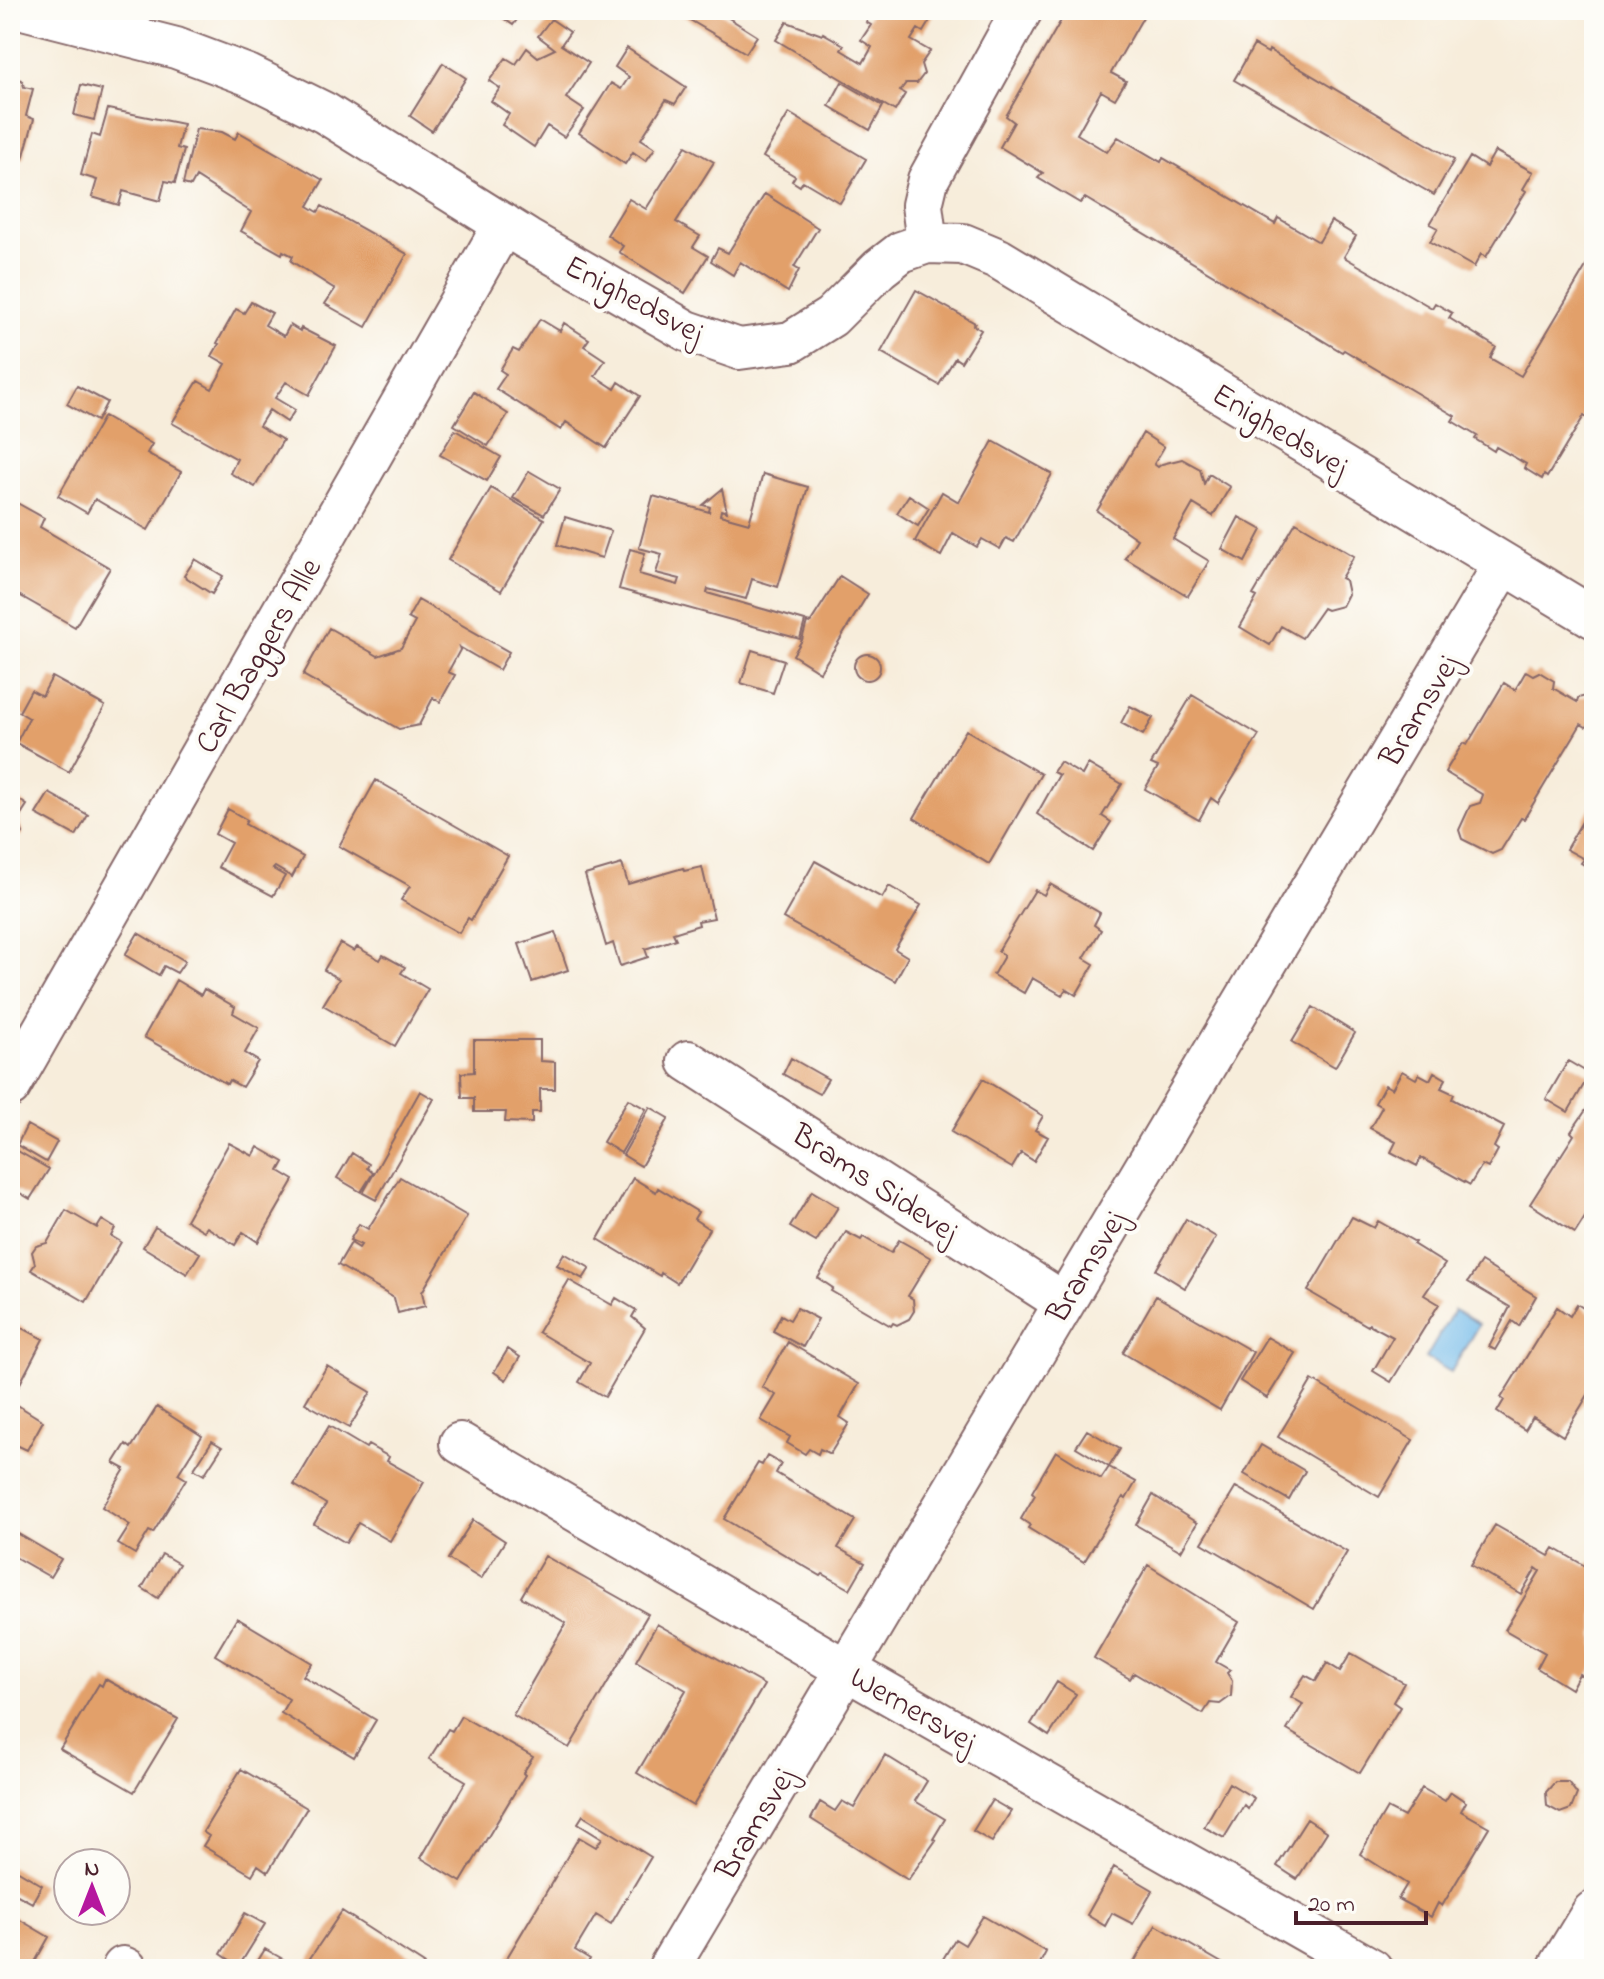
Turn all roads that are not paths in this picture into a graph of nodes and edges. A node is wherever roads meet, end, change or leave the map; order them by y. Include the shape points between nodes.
1 (27, 10) edge
2 (1022, 10) edge
3 (70, 15) edge
4 (504, 224) junction
5 (927, 243) junction
6 (1504, 564) junction
7 (1594, 618) edge
8 (688, 1061) dead end
9 (10, 1087) edge
10 (1063, 1302) junction
11 (460, 1443) dead end
12 (845, 1669) junction
13 (1594, 1913) edge
14 (668, 1969) edge
15 (1372, 1969) edge
16 (1560, 1969) edge

1 - 3 street, Enighedsvej
2 - 5 street via 928,180 922,205
3 - 4 street, Enighedsvej via 248,75 325,113
4 - 5 street, Enighedsvej via 687,331 739,349 791,342 831,317 901,252
4 - 9 street, Carl Baggers Alle
5 - 6 street, Enighedsvej via 963,244 999,259
6 - 7 street, Enighedsvej
6 - 10 street, Bramsvej
8 - 10 street, Brams Sidevej
10 - 12 street, Bramsvej
11 - 12 street, Wernersvej
12 - 14 street, Bramsvej
12 - 15 street, Wernersvej
13 - 16 street

